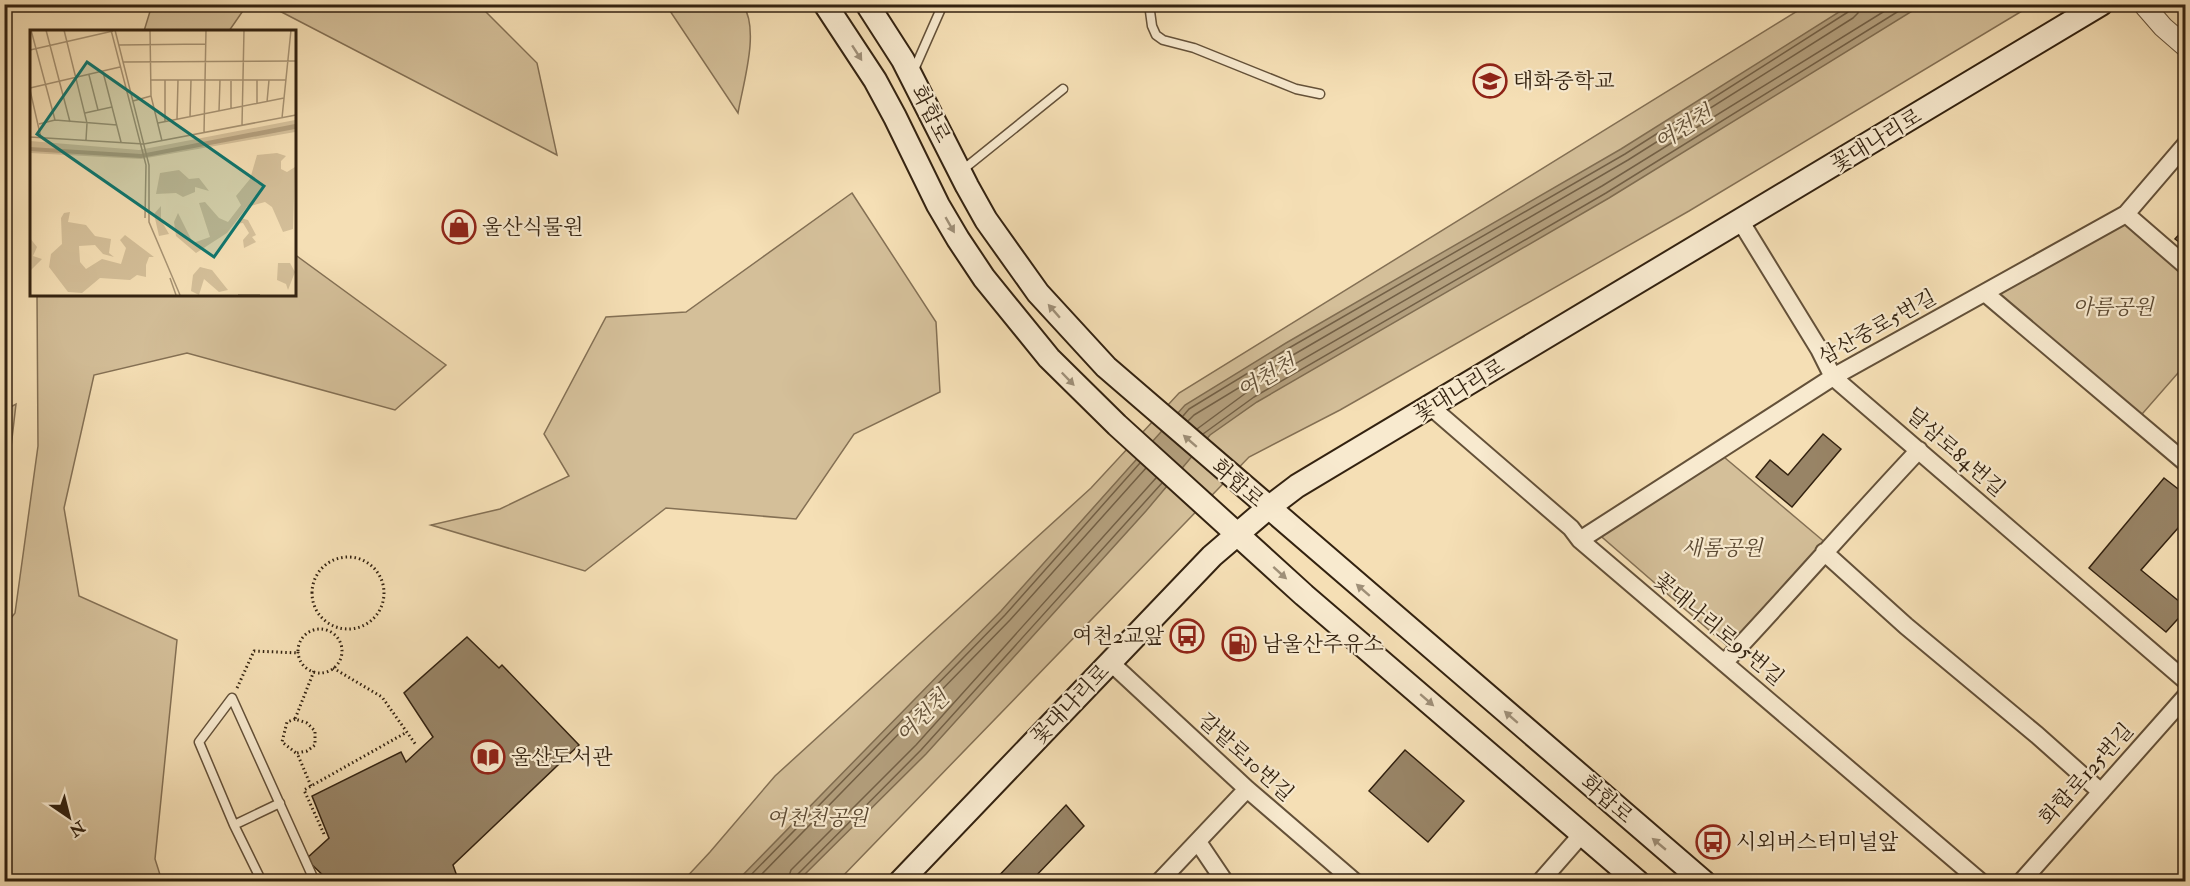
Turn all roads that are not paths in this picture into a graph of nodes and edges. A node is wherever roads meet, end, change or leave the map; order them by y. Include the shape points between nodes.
1 (825, 4) edge
2 (867, 4) edge
3 (943, 4) edge
4 (1149, 4) edge
5 (2102, 4) edge
6 (2143, 4) edge
7 (2186, 47) edge
8 (912, 76) junction
9 (1063, 89) dead end
10 (1320, 94) dead end
11 (2186, 144) edge
12 (960, 172) junction
13 (2126, 214) junction
14 (1741, 222) junction
15 (2186, 266) edge
16 (1985, 293) junction
17 (1833, 377) junction
18 (1431, 407) junction
19 (1919, 450) junction
20 (2186, 463) edge
21 (1268, 508) junction
22 (1236, 534) junction
23 (1580, 540) junction
24 (1824, 552) junction
25 (1110, 662) junction
26 (1724, 663) junction
27 (2186, 681) edge
28 (2186, 696) edge
29 (1247, 789) junction
30 (2101, 792) junction
31 (280, 803) junction
32 (234, 825) junction
33 (1582, 834) junction
34 (1198, 842) junction
35 (262, 882) edge
36 (315, 882) edge
37 (900, 882) edge
38 (1159, 882) edge
39 (1225, 882) edge
40 (1355, 882) edge
41 (1540, 882) edge
42 (1638, 882) edge
43 (1704, 882) edge
44 (1981, 882) edge
45 (2020, 882) edge

1 -> 22 main road, 화합로 via 875,80 938,205 984,278 1048,358
2 - 8 main road, 화합로
3 - 8 lane
4 - 10 lane via 1152,26 1163,40 1219,57 1296,89
5 - 14 main road, 꽃대나리로
6 - 7 street
8 - 12 main road, 화합로
9 - 12 lane
11 - 13 street, 삼산중로5번길
21 -> 12 main road, 화합로 via 1098,359 1038,292 986,219
13 - 15 street
13 - 16 street, 삼산중로5번길
14 - 17 street, 달삼로84번길
14 - 18 main road, 꽃대나리로
16 - 17 street, 삼산중로5번길
16 - 20 street
17 - 19 street, 달삼로84번길
17 - 23 street, 삼산중로5번길
18 - 21 main road, 꽃대나리로 via 1297,486
18 - 23 street, 꽃대나리로95번길
19 - 24 street
19 - 27 street, 달삼로84번길
21 - 22 main road, 꽃대나리로
43 -> 21 main road, 화합로
22 - 25 main road, 꽃대나리로
22 -> 33 main road, 화합로
23 - 26 street, 꽃대나리로95번길
24 - 26 street
24 - 30 street
25 - 29 street, 갈밭로10번길
25 - 37 main road, 꽃대나리로
26 - 44 street, 꽃대나리로95번길
28 - 30 street, 화합로125번길
29 - 34 street
29 - 40 street, 갈밭로10번길
30 - 45 street, 화합로125번길
31 - 32 lane
31 - 32 lane via 232,698 198,742
31 - 36 lane
32 - 35 lane
33 - 41 street
33 - 42 main road, 화합로
34 - 38 street
34 - 39 street

